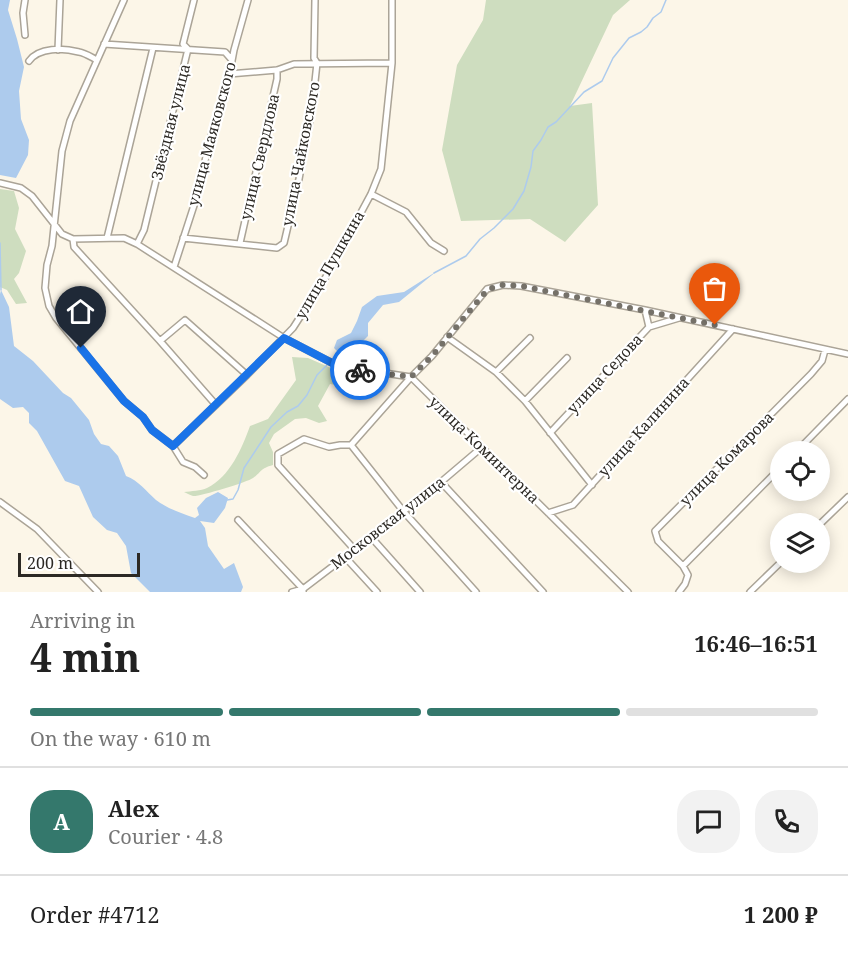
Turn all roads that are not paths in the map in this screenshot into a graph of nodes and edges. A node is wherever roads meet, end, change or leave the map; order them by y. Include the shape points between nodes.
1 (25, 0) edge
2 (60, 0) edge
3 (124, 0) edge
4 (194, 0) edge
5 (248, 0) edge
6 (315, 0) edge
7 (392, 0) edge
8 (25, 35) dead end
9 (104, 44) junction
10 (153, 48) junction
11 (188, 49) junction
12 (58, 50) junction
13 (97, 60) junction
14 (232, 60) junction
15 (29, 61) dead end
16 (317, 63) junction
17 (392, 63) junction
18 (277, 70) junction
19 (229, 74) junction
20 (0, 183) edge
21 (371, 194) junction
22 (54, 225) junction
23 (107, 238) junction
24 (183, 238) junction
25 (73, 239) junction
26 (240, 243) junction
27 (136, 244) junction
28 (444, 251) dead end
29 (174, 267) junction
30 (645, 310) junction
31 (679, 318) junction
32 (649, 327) junction
33 (733, 329) junction
34 (284, 338) junction
35 (447, 338) junction
36 (530, 338) dead end
37 (160, 341) junction
38 (825, 350) junction
39 (848, 354) edge
40 (567, 358) dead end
41 (496, 372) junction
42 (247, 375) junction
43 (411, 377) junction
44 (848, 399) edge
45 (525, 401) junction
46 (216, 405) junction
47 (550, 434) junction
48 (807, 441) edge
49 (351, 445) junction
50 (173, 446) junction
51 (481, 448) junction
52 (204, 475) dead end
53 (770, 478) edge
54 (441, 482) junction
55 (592, 485) junction
56 (848, 497) edge
57 (0, 502) edge
58 (404, 512) junction
59 (548, 513) junction
60 (830, 514) edge
61 (238, 520) dead end
62 (370, 537) junction
63 (354, 549) junction
64 (345, 557) junction
65 (683, 566) junction
66 (770, 572) edge
67 (303, 591) edge
68 (98, 592) edge
69 (292, 592) edge
70 (377, 592) edge
71 (420, 592) edge
72 (476, 592) edge
73 (543, 592) edge
74 (627, 592) edge
75 (679, 592) edge
76 (750, 592) edge

1 - 8 street
2 - 12 street
3 - 9 street
4 - 11 street, Звёздная улица via 183,44
5 - 14 street, улица Маяковского
6 - 16 street, улица Чайковского
7 - 17 street, улица Пушкина
9 - 10 street
9 - 13 street
10 - 11 street
10 - 23 street
11 - 14 street via 225,52
11 - 27 street, Звёздная улица via 144,230
12 - 13 street via 79,52
12 - 15 street via 34,54
13 - 22 street via 69,121
14 - 19 street, улица Маяковского
16 - 17 street
16 - 18 street
16 - 26 street, улица Чайковского via 312,109 284,243 277,248
17 - 21 street, улица Пушкина via 381,169
18 - 19 street
18 - 26 street, улица Свердлова
19 - 24 street, улица Маяковского
20 - 22 street via 21,188 32,196
21 - 28 street via 406,212 431,243
21 - 34 street, улица Пушкина via 329,272
22 - 25 street
22 - 50 street via 45,288 56,318 124,401
23 - 25 street
23 - 27 street via 124,238
24 - 26 street, улица Чайковского
24 - 29 street, улица Маяковского
25 - 37 street via 74,247
27 - 29 street
29 - 34 street
30 - 31 street
30 - 32 street, улица Седова
30 - 35 street via 503,285 488,289
31 - 32 street
31 - 33 street
32 - 47 street, улица Седова
33 - 38 street
33 - 55 street, улица Калинина
34 - 42 street, улица Пушкина
34 - 43 street via 338,366
35 - 41 street
35 - 43 street
36 - 41 street
37 - 42 street via 185,320
37 - 46 street
38 - 39 street
38 - 65 street, улица Комарова via 811,374 655,531 658,542
40 - 45 street
41 - 45 street
42 - 46 street, улица Пушкина
43 - 49 street
43 - 51 street, улица Коминтерна
44 - 48 street
45 - 47 street
46 - 50 street, улица Пушкина
47 - 55 street
49 - 58 street
49 - 63 street via 329,447 304,439 278,454 278,465
50 - 52 street via 183,462
51 - 54 street, Московская улица
51 - 59 street, улица Коминтерна
53 - 65 street
54 - 58 street, Московская улица
54 - 73 street
55 - 59 street, улица Калинина via 573,505
56 - 60 street
57 - 68 street via 37,529
58 - 62 street, Московская улица
58 - 72 street
59 - 74 street, улица Коминтерна
61 - 67 street
62 - 63 street, Московская улица
62 - 71 street
63 - 64 street, Московская улица
64 - 67 street, Московская улица
64 - 70 street
65 - 75 street via 688,575
66 - 76 street
67 - 69 street, Московская улица

